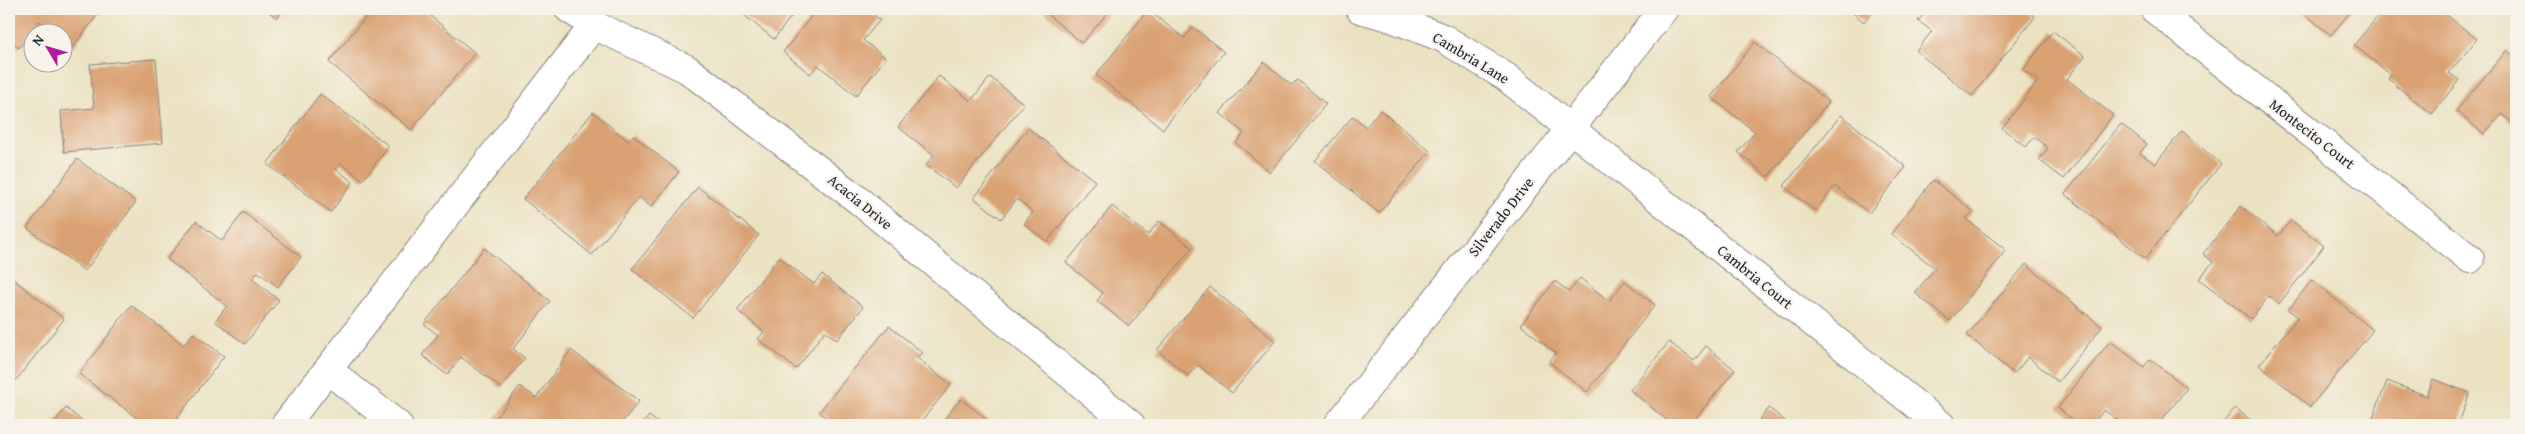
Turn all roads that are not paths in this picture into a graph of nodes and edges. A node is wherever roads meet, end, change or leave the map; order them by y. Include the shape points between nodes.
1 (569, 9) edge
2 (1360, 9) edge
3 (1664, 9) edge
4 (2154, 9) edge
5 (594, 25) junction
6 (1569, 129) junction
7 (2470, 259) dead end
8 (328, 370) junction
9 (285, 425) edge
10 (398, 425) edge
11 (1131, 425) edge
12 (1338, 425) edge
13 (1941, 425) edge

1 - 5 street, Acacia Drive
2 - 6 street, Cambria Lane via 1443,38 1506,77
3 - 6 street, Silverado Drive
4 - 7 street, Montecito Court
5 - 8 street
5 - 11 street, Acacia Drive via 686,69 858,200
6 - 12 street, Silverado Drive
6 - 13 street, Cambria Court
8 - 9 street
8 - 10 street

